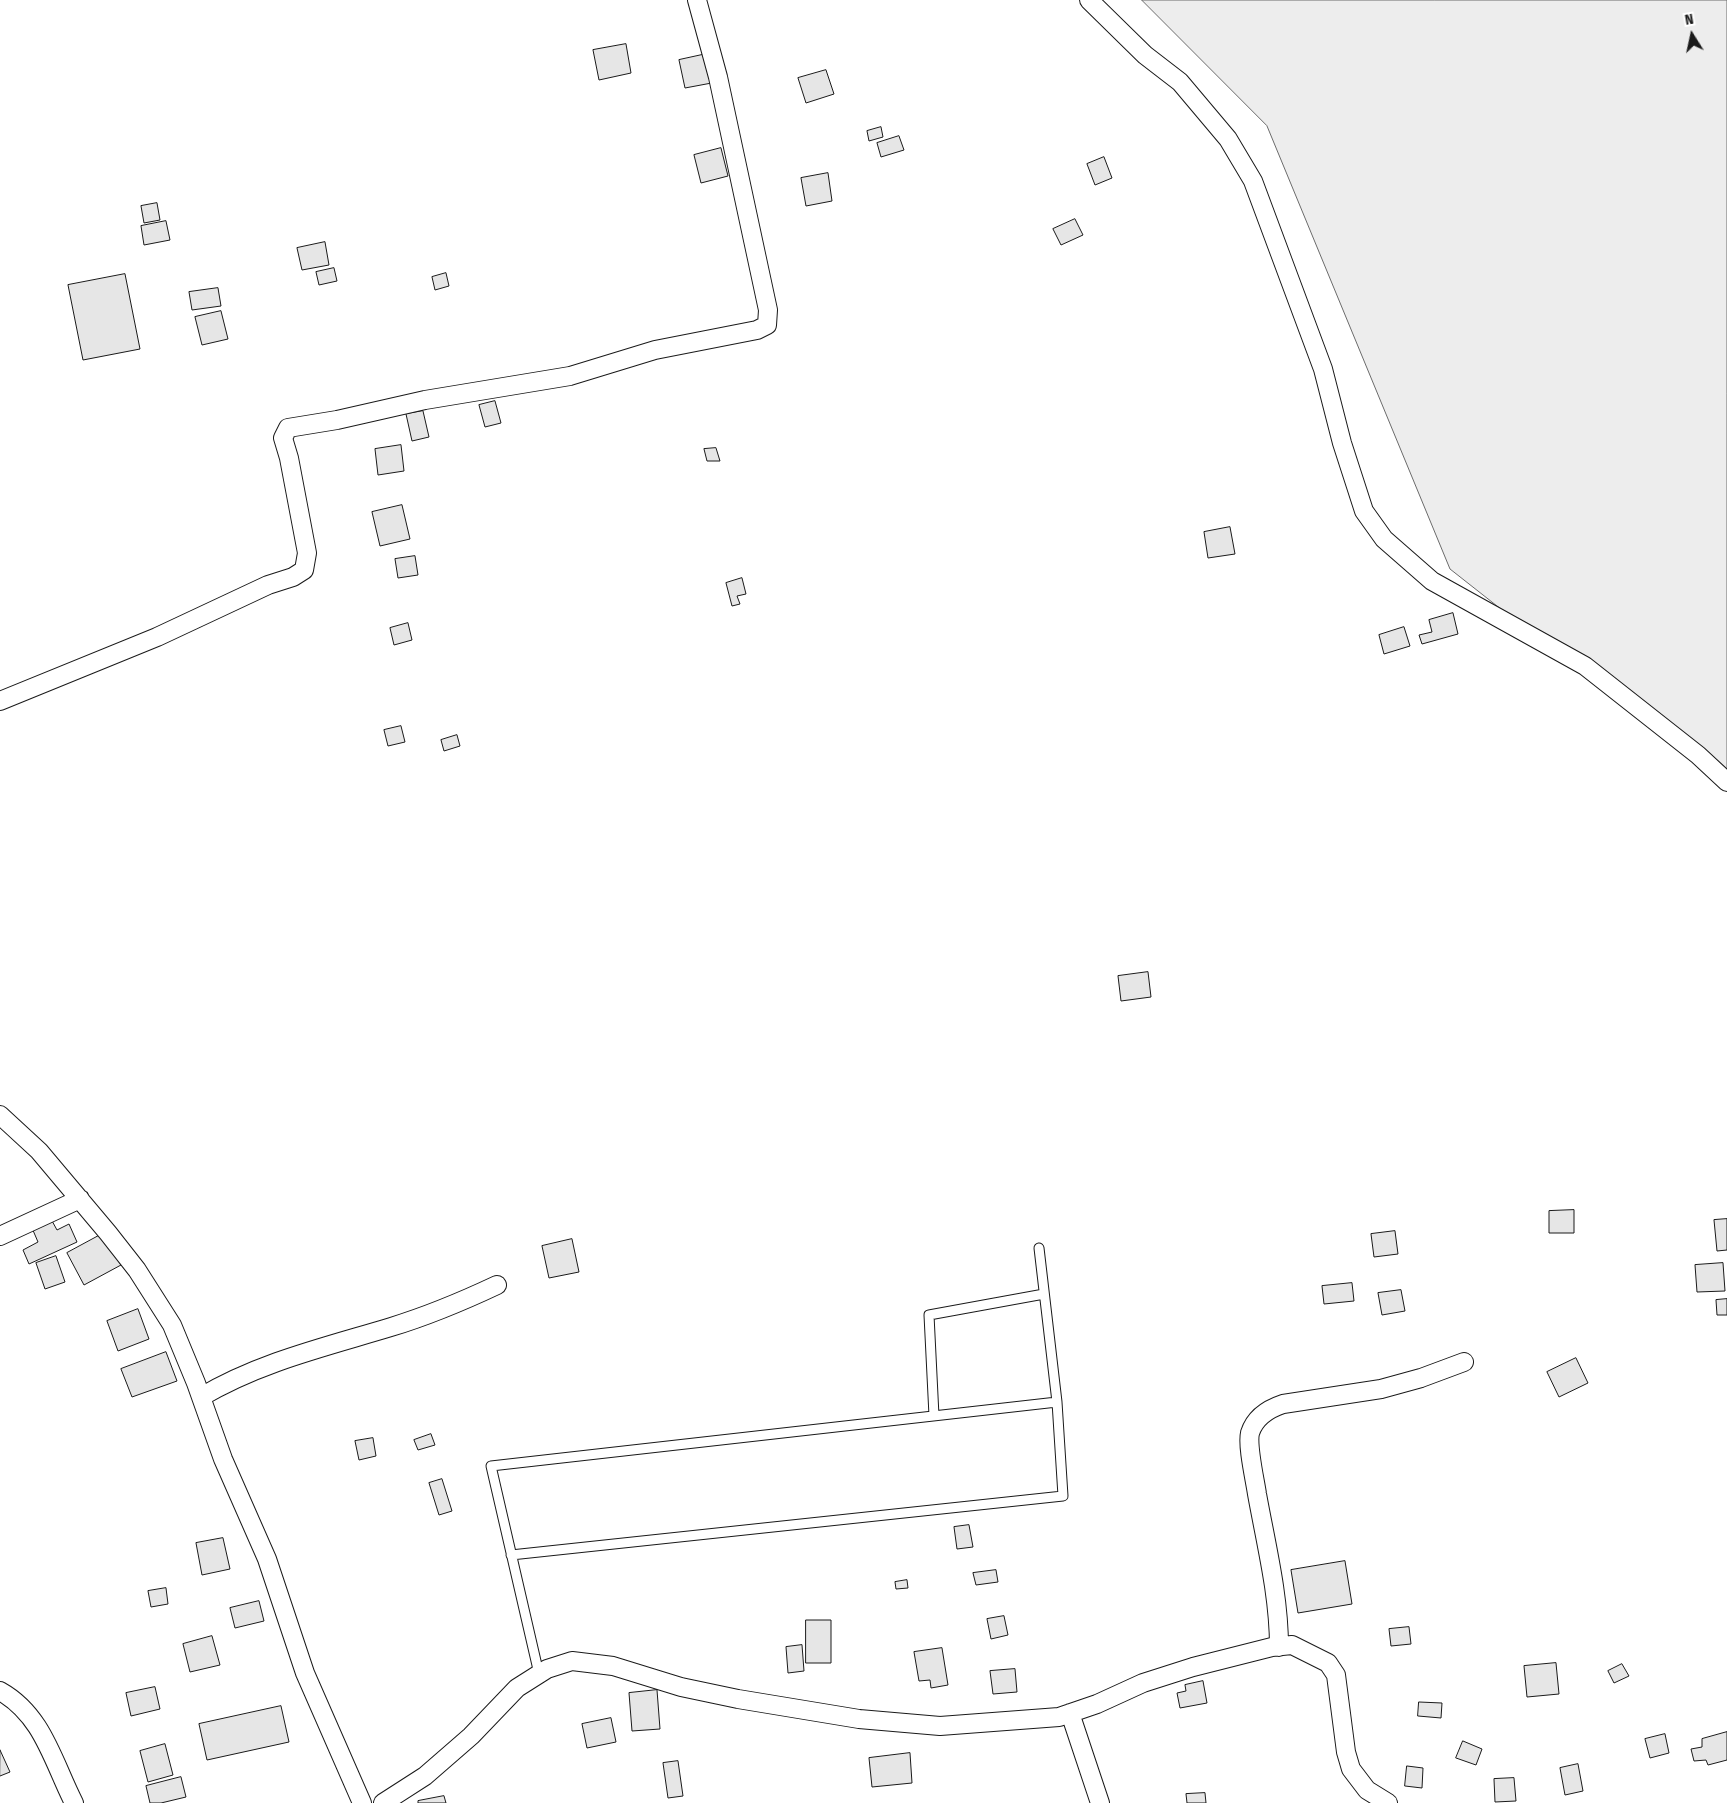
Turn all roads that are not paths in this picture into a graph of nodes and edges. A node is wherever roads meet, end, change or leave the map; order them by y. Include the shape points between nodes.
1 (697, 0) edge
2 (1089, 0) edge
3 (0, 701) edge
4 (1727, 782) edge
5 (0, 1115) edge
6 (80, 1199) junction
7 (0, 1236) edge
8 (1039, 1248) dead end
9 (497, 1285) dead end
10 (1044, 1294) junction
11 (1464, 1362) dead end
12 (209, 1393) junction
13 (1056, 1402) junction
14 (934, 1416) junction
15 (511, 1554) junction
16 (1279, 1646) junction
17 (539, 1674) junction
18 (0, 1691) edge
19 (1070, 1713) junction
20 (389, 1800) edge
21 (74, 1803) edge
22 (362, 1803) edge
23 (1100, 1803) edge
24 (1388, 1803) edge

1 - 3 street via 718,77 768,310 767,325 757,330 655,350 570,376 425,400 288,428 283,438 308,553 304,570 157,637
2 - 4 street via 1145,56 1180,82 1228,139 1253,181 1323,369 1364,511 1384,539 1432,580 1585,666 1698,755
5 - 6 street via 39,1151
6 - 7 street
6 - 12 street via 136,1270 172,1325
8 - 10 lane
9 - 12 street via 459,1303 392,1327 293,1355
10 - 13 lane
10 - 14 lane via 929,1316
11 - 16 street via 1381,1389 1283,1404 1268,1409 1258,1418 1250,1434 1252,1465 1272,1575
12 - 22 street via 223,1459 267,1559 305,1673
13 - 14 lane
13 - 15 lane via 1063,1496
14 - 15 lane via 491,1466
15 - 17 lane
16 - 19 street via 1143,1683
16 - 24 street via 1292,1645 1328,1663 1336,1675 1351,1770 1367,1790
17 - 19 street via 572,1661 590,1662 738,1699 859,1719 940,1726 1059,1717
17 - 20 street via 517,1688 471,1736 425,1776
18 - 21 street via 30,1714 49,1746
19 - 23 street

